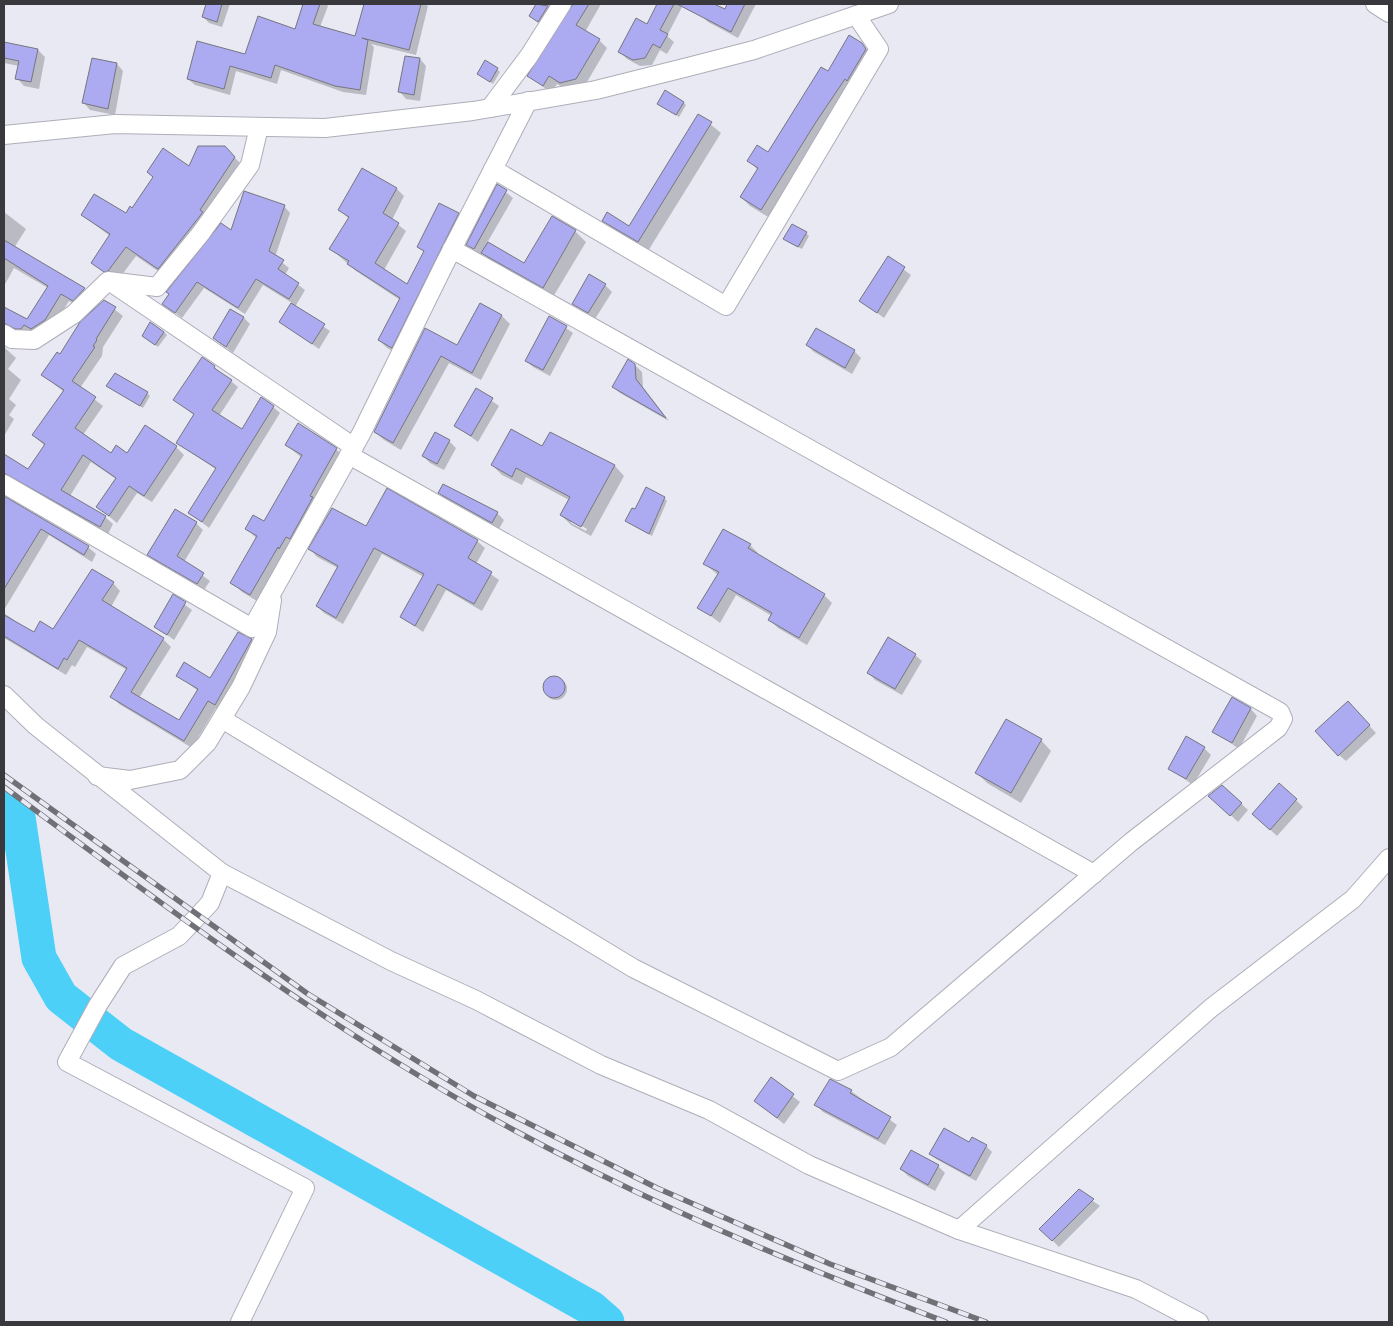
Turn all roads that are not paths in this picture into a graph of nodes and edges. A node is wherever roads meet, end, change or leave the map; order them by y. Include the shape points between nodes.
1 (562, 4) edge
2 (890, 4) edge
3 (1375, 4) edge
4 (1389, 13) edge
5 (856, 15) junction
6 (528, 101) junction
7 (490, 108) junction
8 (259, 127) junction
9 (4, 135) edge
10 (493, 169) junction
11 (452, 249) junction
12 (108, 281) junction
13 (4, 334) edge
14 (352, 451) junction
15 (4, 484) edge
16 (273, 589) junction
17 (4, 695) edge
18 (222, 719) junction
19 (97, 776) junction
20 (1389, 858) edge
21 (222, 874) junction
22 (1094, 874) junction
23 (959, 1230) junction
24 (240, 1322) edge
25 (1199, 1322) edge

1 - 7 street
2 - 5 street
3 - 4 street
5 - 6 street via 754,50 596,90
5 - 10 street via 879,49 726,306
6 - 7 street
6 - 10 street
7 - 8 street via 325,128
8 - 9 street via 115,124
8 - 12 street via 250,166 157,287
10 - 11 street
11 - 14 street
11 - 22 street via 1280,712 1283,719 1278,728
12 - 13 street via 74,314 34,340 12,339
12 - 14 street
14 - 16 street
14 - 22 street
15 - 16 street via 252,628
16 - 18 street via 267,632
17 - 19 street
18 - 19 street via 207,743 180,770 130,780
18 - 22 street via 633,968 838,1071 891,1047
19 - 21 street
20 - 23 street via 1353,898 1211,1008
21 - 23 street via 601,1065 709,1110 808,1165
21 - 24 street via 210,903 179,936 123,966 67,1062 305,1188
23 - 25 street via 1136,1289

